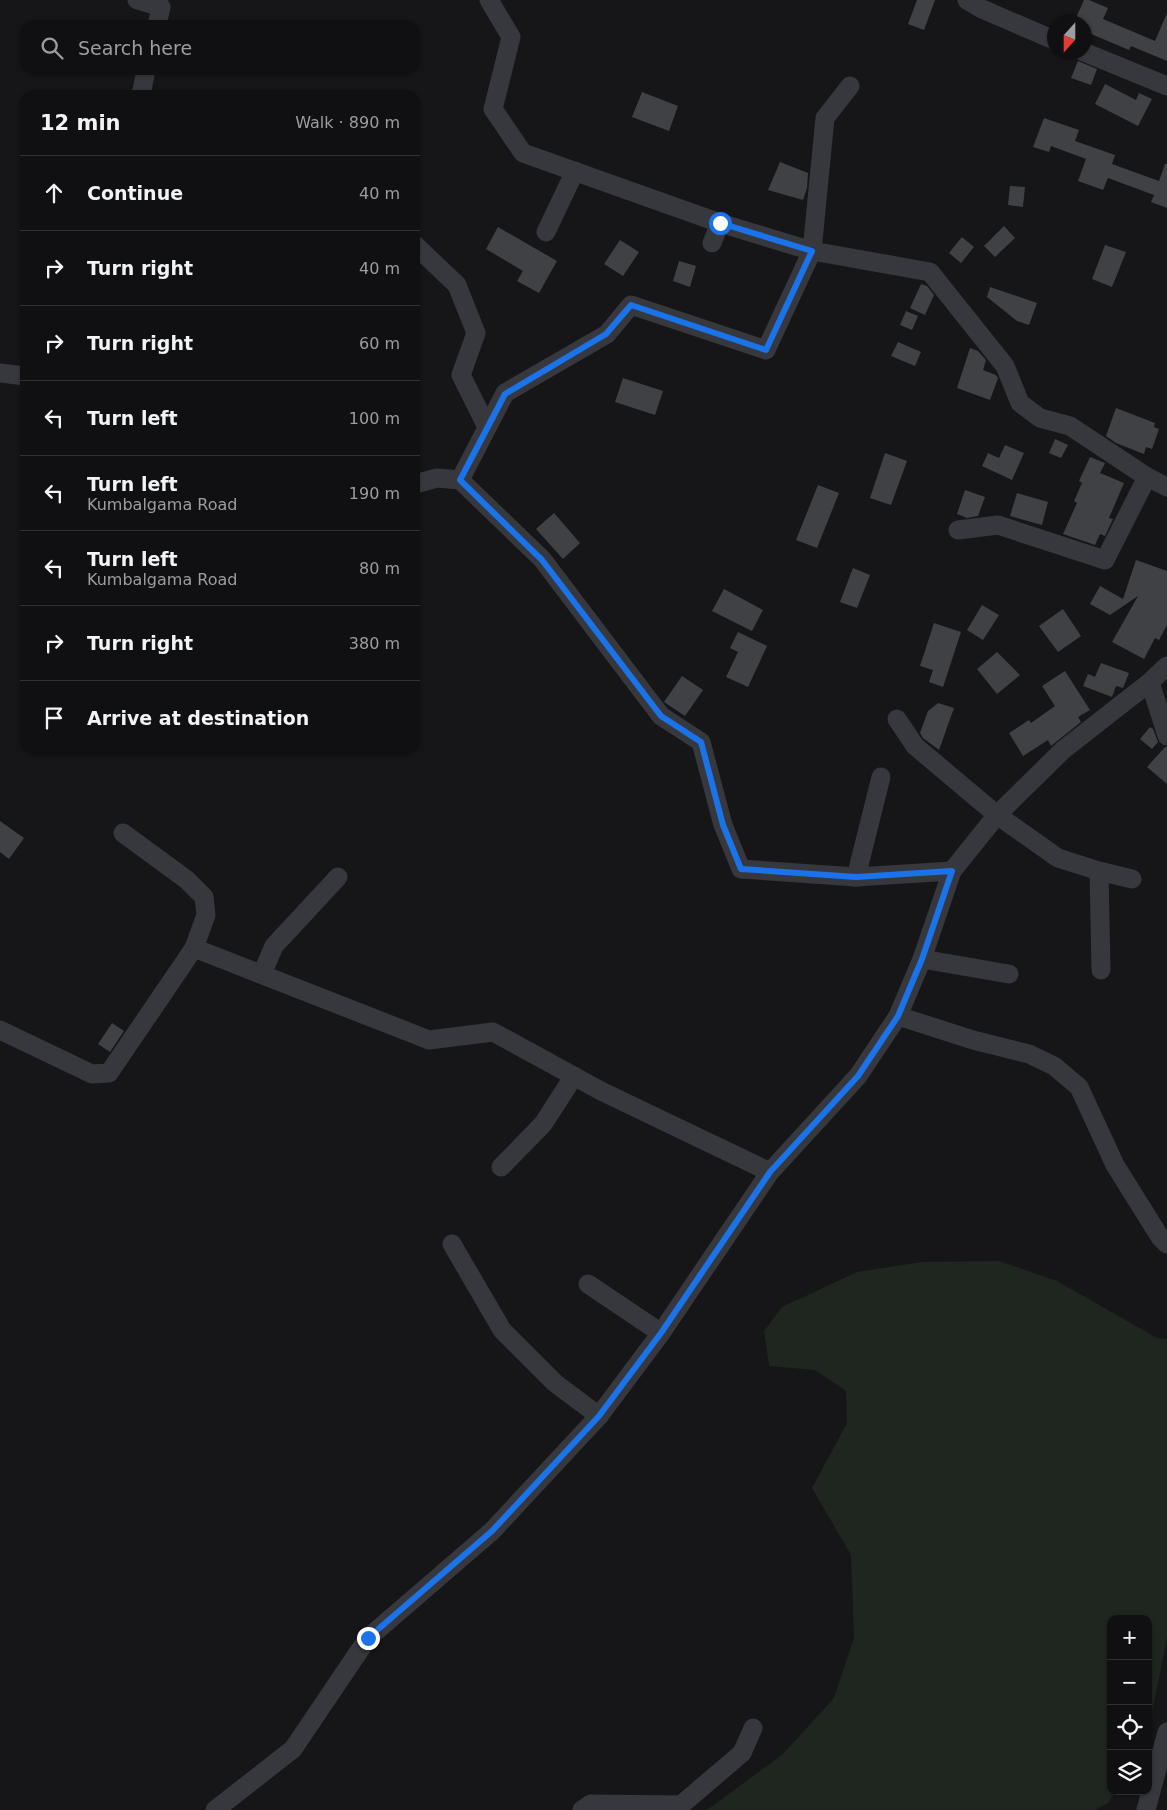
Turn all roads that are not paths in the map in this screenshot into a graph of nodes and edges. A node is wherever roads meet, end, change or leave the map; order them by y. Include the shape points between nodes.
1 (137, 0) edge
2 (489, 0) edge
3 (967, 0) edge
4 (158, 20) edge
5 (1047, 37) edge
6 (1092, 55) edge
7 (145, 75) edge
8 (850, 86) dead end
9 (1167, 86) edge
10 (142, 90) edge
11 (574, 171) junction
12 (720, 223) junction
13 (546, 232) dead end
14 (712, 243) dead end
15 (420, 250) edge
16 (812, 251) junction
17 (0, 372) edge
18 (20, 375) edge
19 (488, 427) junction
20 (1147, 477) junction
21 (460, 480) junction
22 (420, 483) edge
23 (1167, 488) edge
24 (958, 530) dead end
25 (1167, 666) edge
26 (1150, 682) junction
27 (897, 719) dead end
28 (1167, 736) edge
29 (881, 777) dead end
30 (997, 816) junction
31 (123, 833) dead end
32 (952, 871) junction
33 (1099, 871) junction
34 (338, 877) dead end
35 (856, 877) junction
36 (1132, 878) dead end
37 (194, 948) junction
38 (922, 959) junction
39 (1101, 970) dead end
40 (262, 974) junction
41 (1009, 974) dead end
42 (898, 1016) junction
43 (0, 1030) edge
44 (574, 1076) junction
45 (501, 1168) dead end
46 (770, 1172) junction
47 (452, 1244) dead end
48 (1167, 1244) edge
49 (588, 1284) dead end
50 (661, 1333) junction
51 (599, 1416) junction
52 (753, 1728) dead end
53 (1167, 1732) edge
54 (215, 1810) edge
55 (582, 1810) edge
56 (1146, 1810) edge

1 - 4 street via 161,7
2 - 11 street via 511,37 493,109 524,153
3 - 5 street
6 - 9 street
7 - 10 street
8 - 16 street via 825,118
11 - 12 street
11 - 13 street
12 - 14 street
12 - 16 street
15 - 19 street via 456,285 476,334 461,375
16 - 19 street via 766,350 631,305 606,334 505,394
16 - 20 street via 930,272 1005,366 1020,403 1040,418 1070,426
17 - 18 street
19 - 21 street
20 - 23 street
20 - 24 street via 1105,560 998,525
21 - 22 street via 437,478
21 - 35 street via 542,560 661,716 701,742 723,825 741,869
25 - 26 street
26 - 28 street
26 - 30 street via 1063,750
27 - 30 street via 915,746
29 - 35 street
30 - 32 street
30 - 33 street via 1058,858
31 - 37 street via 187,880 204,897 206,915
32 - 35 street
32 - 38 street
33 - 36 street
33 - 39 street
34 - 40 street via 274,946
37 - 40 street
37 - 43 street via 109,1073 92,1074
38 - 41 street
38 - 42 street
40 - 44 street via 428,1040 492,1032
42 - 46 street via 858,1076
42 - 48 street via 1029,1054 1054,1066 1079,1087 1115,1165
44 - 45 street via 542,1124
44 - 46 street
46 - 50 street
47 - 51 street via 502,1330 556,1383
49 - 50 street
50 - 51 street
51 - 54 street via 492,1531 368,1638 294,1749
52 - 55 street via 742,1753 681,1805 591,1804
53 - 56 street

